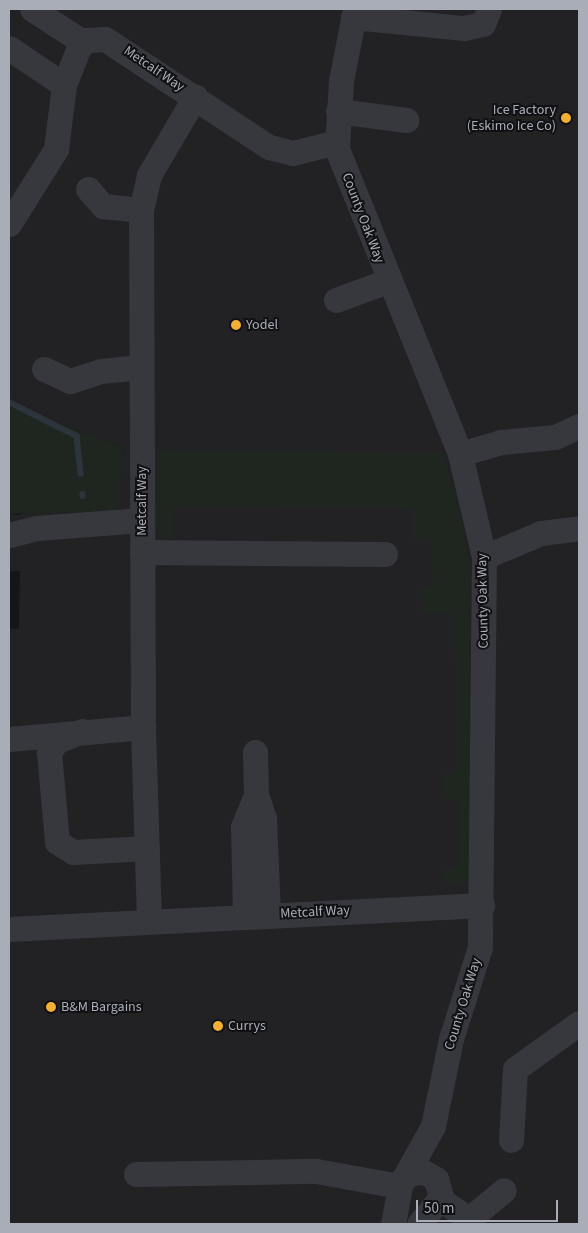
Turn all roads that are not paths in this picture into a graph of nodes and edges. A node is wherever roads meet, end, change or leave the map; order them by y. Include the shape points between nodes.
1 (32, 9) edge
2 (490, 9) edge
3 (354, 13) edge
4 (403, 16) edge
5 (83, 42) junction
6 (9, 48) edge
7 (64, 85) junction
8 (195, 96) junction
9 (338, 111) junction
10 (406, 120) dead end
11 (336, 142) junction
12 (88, 189) dead end
13 (141, 210) junction
14 (9, 224) edge
15 (387, 281) junction
16 (336, 300) dead end
17 (142, 368) junction
18 (44, 369) dead end
19 (579, 426) edge
20 (460, 454) junction
21 (142, 520) junction
22 (579, 528) edge
23 (9, 535) edge
24 (142, 552) junction
25 (385, 554) dead end
26 (484, 557) junction
27 (143, 728) junction
28 (82, 731) junction
29 (12, 738) edge
30 (255, 752) dead end
31 (147, 848) junction
32 (482, 905) junction
33 (257, 915) junction
34 (149, 920) junction
35 (9, 929) edge
36 (579, 1024) edge
37 (435, 1119) junction
38 (511, 1140) dead end
39 (136, 1174) dead end
40 (401, 1187) junction
41 (504, 1190) dead end
42 (433, 1205) edge
43 (468, 1222) edge
44 (393, 1224) edge

1 - 5 street
2 - 4 street via 483,24 474,28
3 - 4 street
3 - 9 street, County Oak Way
5 - 7 street via 68,66
5 - 8 street, Metcalf Way via 100,38 113,42
6 - 7 street
7 - 14 street via 56,149
8 - 11 street, Metcalf Way via 276,150 300,152
8 - 13 street, Metcalf Way via 154,166
9 - 10 street
9 - 11 street, County Oak Way
11 - 15 street, County Oak Way
12 - 13 street via 103,206
13 - 17 street, Metcalf Way
15 - 16 street
15 - 20 street, County Oak Way
17 - 18 street via 101,371 70,381
17 - 21 street, Metcalf Way
19 - 20 street via 555,437 501,442
20 - 26 street, County Oak Way
21 - 23 street via 37,528
21 - 24 street, Metcalf Way
22 - 26 street via 541,533
24 - 25 street
24 - 27 street, Metcalf Way
26 - 32 street, County Oak Way
27 - 28 street
27 - 31 street, Metcalf Way
28 - 29 street
28 - 31 street via 57,741 49,752 57,842 72,852
30 - 33 street via 256,794 264,818
31 - 34 street, Metcalf Way
32 - 33 street, Metcalf Way
32 - 37 street, County Oak Way via 479,958 451,1039
33 - 34 street, Metcalf Way
34 - 35 street, Metcalf Way via 96,926
36 - 38 street via 515,1069
37 - 40 street, County Oak Way via 426,1143
37 - 42 street
39 - 40 street via 316,1171
40 - 42 street via 411,1213
40 - 42 street via 424,1172
40 - 44 street, County Oak Way
41 - 43 street
42 - 43 street

